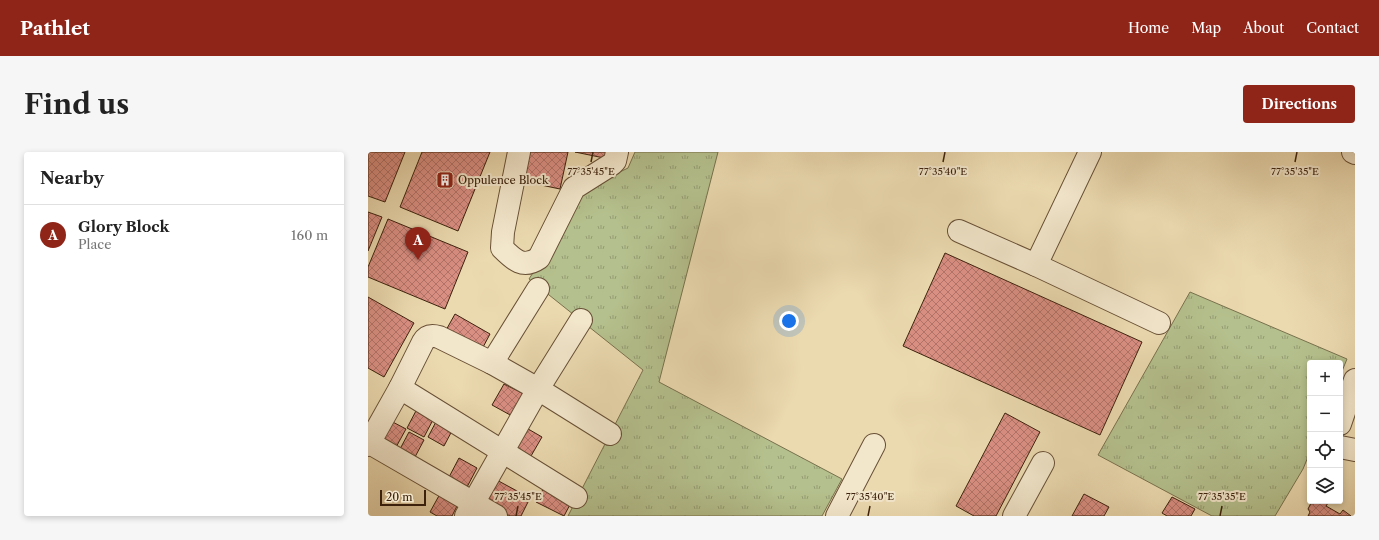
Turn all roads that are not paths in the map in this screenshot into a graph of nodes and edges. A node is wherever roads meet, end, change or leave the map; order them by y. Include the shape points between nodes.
1 (519, 152) edge
2 (617, 152) edge
3 (1090, 152) edge
4 (959, 231) dead end
5 (1036, 265) junction
6 (538, 289) dead end
7 (581, 320) dead end
8 (1159, 323) dead end
9 (492, 363) junction
10 (1355, 380) edge
11 (400, 388) junction
12 (538, 390) junction
13 (1343, 415) edge
14 (610, 434) dead end
15 (368, 444) edge
16 (874, 445) dead end
17 (1343, 448) edge
18 (1355, 450) edge
19 (503, 451) junction
20 (1043, 463) dead end
21 (576, 497) dead end
22 (469, 510) edge
23 (496, 516) edge
24 (837, 516) edge
25 (1014, 516) edge

1 - 2 street via 502,248 522,263 531,263 539,258 574,188 612,164
3 - 5 street
4 - 5 street
5 - 8 street
6 - 9 street
7 - 12 street
9 - 11 street via 430,336 423,342
9 - 12 street
10 - 13 street
11 - 15 street
11 - 19 street
12 - 14 street
12 - 19 street
15 - 22 street
16 - 24 street
17 - 18 street
19 - 21 street
19 - 22 street
20 - 25 street
22 - 23 street

